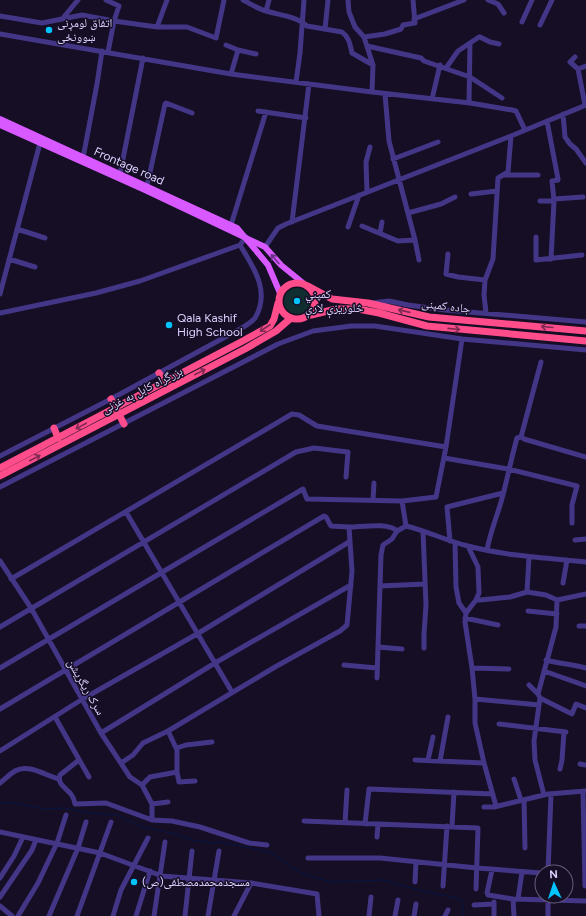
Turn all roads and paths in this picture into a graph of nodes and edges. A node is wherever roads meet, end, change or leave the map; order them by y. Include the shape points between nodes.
1 (78, 0) edge
2 (106, 0) edge
3 (167, 0) edge
4 (224, 0) edge
5 (243, 0) edge
6 (269, 0) edge
7 (304, 0) edge
8 (328, 0) edge
9 (348, 0) edge
10 (413, 0) edge
11 (464, 0) edge
12 (488, 0) edge
13 (532, 0) edge
14 (552, 0) edge
15 (266, 11) junction
16 (504, 13) dead end
17 (0, 16) edge
18 (63, 18) junction
19 (414, 19) junction
20 (114, 21) junction
21 (302, 22) junction
22 (522, 22) dead end
23 (540, 25) dead end
24 (157, 26) junction
25 (325, 29) junction
26 (0, 34) edge
27 (364, 36) junction
28 (470, 43) junction
29 (499, 44) dead end
30 (226, 45) dead end
31 (367, 46) junction
32 (238, 50) junction
33 (102, 51) junction
34 (108, 52) junction
35 (256, 54) dead end
36 (575, 57) dead end
37 (143, 58) junction
38 (372, 65) junction
39 (440, 65) junction
40 (586, 66) edge
41 (446, 68) junction
42 (578, 69) junction
43 (231, 74) junction
44 (470, 77) junction
45 (296, 82) junction
46 (309, 84) junction
47 (372, 92) junction
48 (385, 94) junction
49 (502, 98) dead end
50 (432, 99) junction
51 (469, 103) junction
52 (585, 105) edge
53 (258, 111) dead end
54 (266, 112) junction
55 (192, 113) dead end
56 (563, 114) junction
57 (306, 118) junction
58 (0, 119) edge
59 (547, 121) junction
60 (0, 125) edge
61 (525, 130) junction
62 (511, 136) junction
63 (438, 142) dead end
64 (40, 143) junction
65 (370, 147) dead end
66 (83, 158) junction
67 (393, 159) junction
68 (586, 164) edge
69 (120, 174) junction
70 (503, 175) junction
71 (538, 175) dead end
72 (399, 180) junction
73 (147, 186) junction
74 (498, 191) junction
75 (367, 192) junction
76 (471, 194) dead end
77 (359, 195) junction
78 (455, 197) dead end
79 (583, 197) dead end
80 (554, 200) junction
81 (540, 201) dead end
82 (408, 213) junction
83 (292, 222) junction
84 (382, 222) dead end
85 (231, 225) junction
86 (362, 226) dead end
87 (348, 227) dead end
88 (17, 230) junction
89 (380, 233) junction
90 (246, 237) junction
91 (536, 237) dead end
92 (45, 238) dead end
93 (415, 240) junction
94 (240, 245) junction
95 (265, 247) junction
96 (448, 254) dead end
97 (582, 255) dead end
98 (9, 259) junction
99 (552, 259) junction
100 (419, 260) dead end
101 (35, 266) dead end
102 (485, 280) junction
103 (305, 284) junction
104 (280, 293) junction
105 (0, 294) edge
106 (278, 303) junction
107 (368, 303) junction
108 (0, 313) edge
109 (486, 313) junction
110 (307, 316) junction
111 (291, 318) junction
112 (586, 322) edge
113 (586, 331) edge
114 (462, 339) junction
115 (586, 341) edge
116 (586, 350) edge
117 (541, 362) dead end
118 (159, 373) junction
119 (165, 382) junction
120 (111, 399) junction
121 (118, 411) junction
122 (124, 424) junction
123 (54, 428) junction
124 (521, 437) junction
125 (58, 438) junction
126 (446, 447) junction
127 (0, 456) edge
128 (586, 457) edge
129 (444, 458) junction
130 (0, 468) edge
131 (508, 469) junction
132 (0, 476) edge
133 (346, 477) dead end
134 (374, 483) dead end
135 (0, 487) edge
136 (503, 493) junction
137 (373, 500) junction
138 (402, 501) junction
139 (126, 512) junction
140 (572, 523) dead end
141 (406, 526) junction
142 (349, 527) junction
143 (397, 531) junction
144 (423, 531) junction
145 (586, 539) edge
146 (575, 540) dead end
147 (144, 542) junction
148 (349, 542) junction
149 (452, 542) junction
150 (468, 546) junction
151 (487, 550) junction
152 (529, 557) junction
153 (566, 560) junction
154 (0, 561) edge
155 (586, 562) edge
156 (162, 573) junction
157 (10, 579) junction
158 (563, 583) dead end
159 (351, 584) junction
160 (425, 584) junction
161 (380, 586) junction
162 (527, 592) junction
163 (586, 594) edge
164 (476, 600) junction
165 (557, 600) junction
166 (179, 603) junction
167 (31, 608) junction
168 (528, 612) dead end
169 (557, 614) junction
170 (466, 616) junction
171 (498, 624) dead end
172 (579, 626) dead end
173 (586, 626) edge
174 (0, 627) edge
175 (197, 634) junction
176 (48, 640) junction
177 (378, 647) junction
178 (424, 648) dead end
179 (402, 649) dead end
180 (546, 660) junction
181 (215, 663) junction
182 (344, 665) dead end
183 (0, 668) edge
184 (377, 668) junction
185 (472, 668) junction
186 (586, 668) edge
187 (509, 669) dead end
188 (64, 671) junction
189 (544, 671) junction
190 (377, 678) dead end
191 (529, 685) dead end
192 (586, 686) edge
193 (232, 692) junction
194 (539, 696) junction
195 (475, 699) junction
196 (81, 700) junction
197 (539, 705) junction
198 (586, 708) edge
199 (0, 709) edge
200 (55, 717) junction
201 (448, 717) dead end
202 (499, 724) dead end
203 (536, 728) junction
204 (168, 731) junction
205 (101, 733) junction
206 (433, 737) dead end
207 (212, 742) dead end
208 (177, 748) junction
209 (0, 751) edge
210 (79, 760) junction
211 (415, 760) dead end
212 (428, 760) junction
213 (440, 761) junction
214 (121, 763) junction
215 (484, 763) junction
216 (560, 769) dead end
217 (177, 772) junction
218 (89, 777) dead end
219 (59, 779) junction
220 (514, 779) dead end
221 (195, 781) dead end
222 (0, 783) edge
223 (142, 785) junction
224 (347, 790) dead end
225 (584, 791) edge
226 (454, 792) junction
227 (493, 794) junction
228 (550, 794) junction
229 (544, 795) junction
230 (523, 800) junction
231 (168, 802) dead end
232 (152, 804) junction
233 (496, 806) junction
234 (484, 808) dead end
235 (66, 815) dead end
236 (152, 820) junction
237 (304, 821) dead end
238 (86, 822) dead end
239 (112, 822) dead end
240 (345, 823) junction
241 (365, 824) junction
242 (378, 824) junction
243 (449, 826) junction
244 (0, 833) edge
245 (23, 837) junction
246 (377, 837) dead end
247 (148, 838) dead end
248 (36, 840) junction
249 (165, 842) dead end
250 (57, 843) junction
251 (267, 844) dead end
252 (78, 848) junction
253 (525, 848) dead end
254 (192, 851) dead end
255 (219, 851) dead end
256 (100, 853) junction
257 (308, 858) dead end
258 (416, 862) junction
259 (548, 864) edge
260 (445, 865) junction
261 (134, 866) junction
262 (477, 868) junction
263 (492, 870) junction
264 (150, 871) junction
265 (522, 872) junction
266 (534, 873) edge
267 (160, 875) junction
268 (189, 877) junction
269 (0, 878) edge
270 (214, 880) junction
271 (415, 882) dead end
272 (251, 883) junction
273 (443, 886) dead end
274 (584, 886) dead end
275 (476, 889) dead end
276 (0, 897) edge
277 (371, 897) dead end
278 (494, 897) junction
279 (534, 898) edge
280 (515, 899) junction
281 (398, 900) dead end
282 (574, 900) edge
283 (586, 901) edge
284 (416, 904) dead end
285 (494, 904) junction
286 (548, 904) edge
287 (474, 905) dead end
288 (0, 906) edge
289 (448, 910) dead end
290 (10, 915) edge
291 (18, 916) edge
292 (49, 916) edge
293 (77, 916) edge
294 (113, 916) edge
295 (136, 916) edge
296 (154, 916) edge
297 (185, 916) edge
298 (208, 916) edge
299 (234, 916) edge
300 (319, 916) edge
301 (368, 916) edge
302 (395, 916) edge
303 (414, 916) edge
304 (445, 916) edge
305 (494, 916) edge
306 (514, 916) edge
307 (548, 916) edge

1 - 18 street
2 - 20 street via 119,6
3 - 24 street
4 - 24 street via 216,38 187,27
5 - 15 street
6 - 15 street
7 - 21 street
8 - 25 street
9 - 27 street via 349,12 355,27
10 - 19 street
11 - 19 street
12 - 16 street via 498,4
13 - 22 street
14 - 23 street
15 - 21 street
17 - 18 street via 42,23
18 - 20 street via 82,15
19 - 27 street via 414,23 403,25 401,29
20 - 24 street
20 - 34 street
21 - 25 street via 307,26
21 - 45 street
25 - 38 street via 346,35 352,53
26 - 33 street
27 - 31 street
28 - 29 street via 480,37
28 - 41 street via 458,51
28 - 44 street
30 - 32 street
31 - 38 street
31 - 39 street
32 - 35 street
32 - 43 street
33 - 34 street
33 - 66 street
34 - 37 street
36 - 42 street via 570,62
37 - 43 street
37 - 69 street
38 - 47 street
39 - 41 street
39 - 50 street
40 - 42 street
41 - 44 street
42 - 52 street
43 - 45 street
44 - 49 street
44 - 51 street
45 - 46 street
46 - 47 street
46 - 57 street
47 - 48 street
48 - 50 street
48 - 67 street
50 - 51 street
51 - 61 street via 516,111
52 - 56 street
53 - 54 street
54 - 57 street
54 - 85 street
55 - 73 street via 165,104
56 - 59 street
56 - 68 street via 565,137
57 - 83 street
58 - 66 main road, Frontage road
59 - 61 street
59 - 80 street via 558,179 552,181
60 - 64 main road
61 - 62 street
62 - 70 street via 508,172
62 - 72 street
63 - 67 street
64 - 88 street
64 - 90 main road
65 - 75 street via 366,162
66 - 69 main road, Frontage road
67 - 72 street
69 - 73 main road, Frontage road
70 - 71 street
70 - 74 street via 498,178
72 - 75 street
72 - 82 street
73 - 85 main road, Frontage road
74 - 76 street
74 - 102 street via 493,259
75 - 77 street
77 - 83 street
77 - 87 street
78 - 82 street via 441,204
79 - 80 street
80 - 81 street
80 - 99 street
82 - 93 street
83 - 95 street via 278,228
84 - 89 street
85 - 90 main road, Frontage road
86 - 89 street
88 - 92 street
88 - 98 street
89 - 93 street via 398,241
90 - 94 street
90 - 95 main road
90 - 104 main road via 268,265
91 - 99 street via 536,260
93 - 100 street
94 - 108 street via 140,281
94 - 118 street via 258,275 262,291 255,318 240,329
103 -> 95 main road via 281,265
96 - 102 street via 446,274 458,278
97 - 99 street
98 - 101 street
98 - 105 street
102 - 109 street
103 - 104 highway via 288,284
103 - 107 highway, جاده کمپنی via 332,299
103 - 110 highway via 314,293 315,302 313,310
104 - 106 highway
106 - 111 highway via 282,312
106 -> 119 highway, بزرگراه کابل به غزنی via 270,326
107 - 109 street via 389,301 445,310
113 -> 107 highway, جاده کمپنی via 429,317
109 - 112 street
110 - 111 highway
110 -> 115 highway, جاده کمپنی via 336,309 358,309 427,326
121 -> 111 highway, بزرگراه کابل به غزنی via 245,349
114 - 116 street
114 - 122 street via 375,326 313,331 278,344
114 - 126 street
117 - 124 street
118 - 119 highway
118 - 120 street
119 - 121 highway, بزرگراه کابل به غزنی
120 - 121 highway
120 - 123 street
121 - 122 highway
121 -> 125 highway, بزرگراه کابل به غزنی
132 -> 121 highway, بزرگراه کابل به غزنی
122 - 135 street
123 - 125 highway
123 - 127 street
124 - 128 street
124 - 131 street via 517,438
125 - 130 highway, بزرگراه کابل به غزنی
126 - 129 street
126 - 139 street via 317,426 294,414
129 - 131 street
129 - 138 street via 436,497
131 - 136 street
131 - 140 street via 577,486 572,505
133 - 147 street via 349,453 347,452 314,448 296,452
134 - 137 street
136 - 149 street via 447,508
136 - 151 street
137 - 138 street
137 - 156 street via 307,499 303,489
138 - 141 street
139 - 147 street
139 - 157 street
141 - 143 street
141 - 144 street
142 - 143 street via 387,526
142 - 148 street
142 - 166 street via 331,526 324,516
143 - 161 street via 392,539 383,545
144 - 149 street
144 - 160 street
145 - 146 street
147 - 156 street
147 - 167 street
148 - 159 street
148 - 175 street
149 - 150 street
149 - 170 street via 459,603
150 - 151 street
150 - 164 street via 478,567 479,593
151 - 152 street
152 - 153 street
152 - 162 street
153 - 155 street
153 - 158 street
154 - 157 street, سرک ریگریشن
156 - 166 street
156 - 176 street
157 - 167 street, سرک ریگریشن
159 - 181 street
159 - 193 street via 347,625
160 - 161 street
160 - 178 street
161 - 177 street
162 - 164 street via 510,597
162 - 165 street
163 - 165 street
164 - 170 street
165 - 169 street
166 - 175 street
166 - 188 street
167 - 174 street
167 - 176 street, سرک ریگریشن
168 - 169 street
169 - 180 street via 556,627
170 - 171 street
170 - 185 street
172 - 173 street
175 - 181 street
175 - 196 street
176 - 183 street
176 - 188 street, سرک ریگریشن
177 - 179 street
177 - 184 street
180 - 186 street
180 - 189 street
181 - 193 street
181 - 205 street
182 - 184 street
184 - 190 street
185 - 187 street
185 - 195 street
188 - 196 street, سرک ریگریشن
188 - 199 street
189 - 192 street
189 - 194 street
191 - 194 street
193 - 204 street
194 - 197 street
194 - 198 street via 572,714 576,704
195 - 197 street
195 - 215 street via 476,723
196 - 200 street
196 - 205 street, سرک ریگریشن
197 - 203 street
200 - 209 street
200 - 210 street
201 - 213 street
202 - 203 street
203 - 216 street via 565,732
203 - 229 street via 534,760
204 - 208 street
204 - 214 street via 143,743 133,755
205 - 214 street, سرک ریگریشن
206 - 212 street
207 - 208 street
208 - 217 street
210 - 218 street
210 - 219 street via 60,775
211 - 212 street
212 - 213 street
213 - 215 street
214 - 223 street, سرک ریگریشن via 130,777
215 - 227 street
217 - 221 street via 180,782
217 - 223 street via 150,777
219 - 222 street via 26,769 16,770
219 - 236 street via 71,792 75,804 106,803
220 - 230 street
223 - 232 street, سرک ریگریشن
224 - 240 street
225 - 228 street
225 - 274 street
226 - 227 street
226 - 241 street via 369,789
226 - 243 street
227 - 233 street
228 - 229 street
228 - 259 street
229 - 230 street
230 - 233 street
230 - 253 street
231 - 232 street
232 - 236 street, سرک ریگریشن
233 - 234 street
235 - 250 street
236 - 251 street via 172,821 249,843
237 - 240 street
238 - 252 street
239 - 256 street
240 - 241 street
241 - 242 street
242 - 243 street
242 - 246 street
243 - 260 street
243 - 262 street via 478,828
244 - 245 street
245 - 248 street
245 - 269 street
247 - 261 street
248 - 250 street
248 - 276 street
249 - 267 street
250 - 252 street
250 - 291 street via 38,883
252 - 256 street
252 - 292 street
254 - 268 street
255 - 270 street
256 - 261 street
256 - 293 street
257 - 258 street via 380,858
258 - 260 street
258 - 271 street
260 - 262 street
260 - 273 street
261 - 264 street
261 - 294 street via 121,890
262 - 263 street
262 - 275 street
263 - 265 street
263 - 278 street via 487,893
264 - 267 street
264 - 295 street
265 - 266 street
265 - 280 street
267 - 268 street
267 - 296 street
268 - 270 street
268 - 297 street
270 - 272 street
270 - 298 street
272 - 299 street
272 - 300 street via 317,894
277 - 301 street
278 - 280 street
278 - 285 street
279 - 280 street
280 - 306 street
281 - 302 street
282 - 283 street
284 - 303 street
285 - 287 street
285 - 305 street
286 - 307 street
288 - 290 street
289 - 304 street

